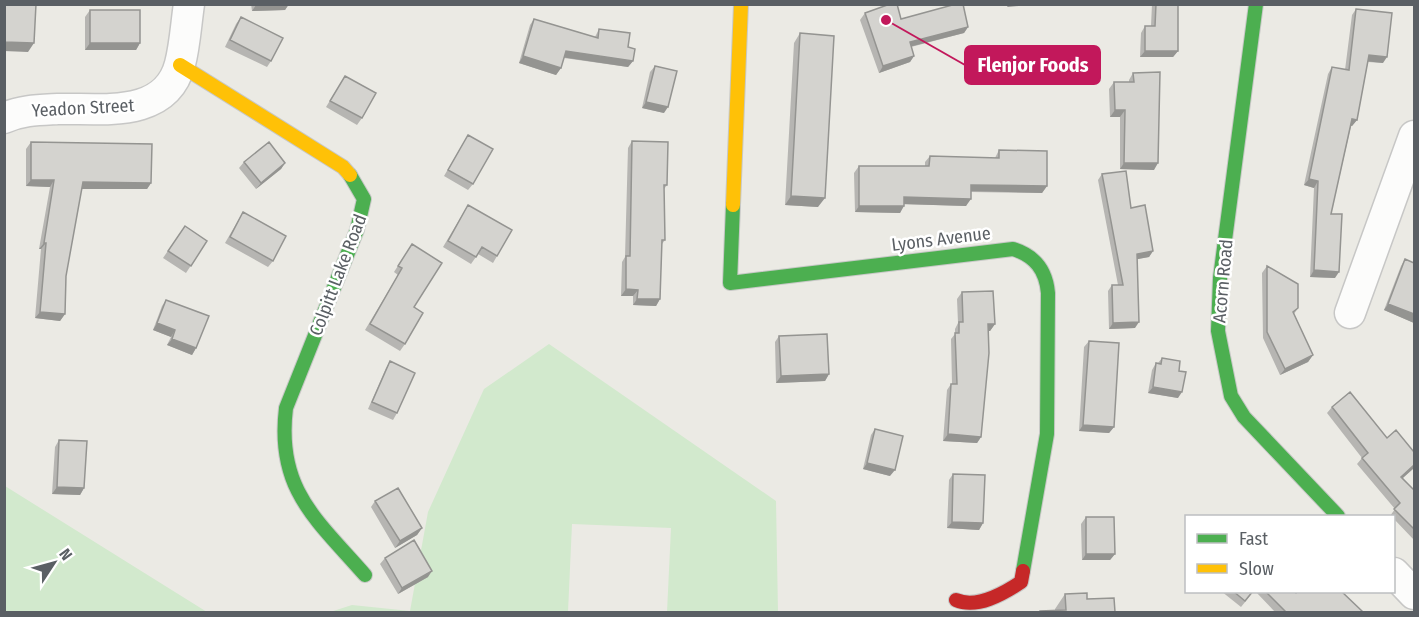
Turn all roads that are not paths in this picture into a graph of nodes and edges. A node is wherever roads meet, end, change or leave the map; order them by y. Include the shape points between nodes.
1 (189, 4) edge
2 (741, 4) edge
3 (1256, 4) edge
4 (180, 65) junction
5 (4, 118) edge
6 (1414, 136) edge
7 (1350, 313) dead end
8 (1337, 515) edge
9 (1395, 574) edge
10 (365, 575) dead end
11 (1414, 594) edge
12 (957, 600) dead end

1 - 4 street
2 - 12 street, Lyons Avenue via 730,283 1013,249 1032,256 1045,273 1047,434 1021,582 1001,596 964,604
3 - 8 street, Acorn Road via 1220,278 1218,331 1231,396 1244,417
4 - 5 street, Yeadon Street via 168,89 147,104 26,111
4 - 10 street, Colpitt Lake Road via 343,167 362,193 364,206 357,230 286,408 282,439 286,471 292,484
6 - 7 street
9 - 11 street

